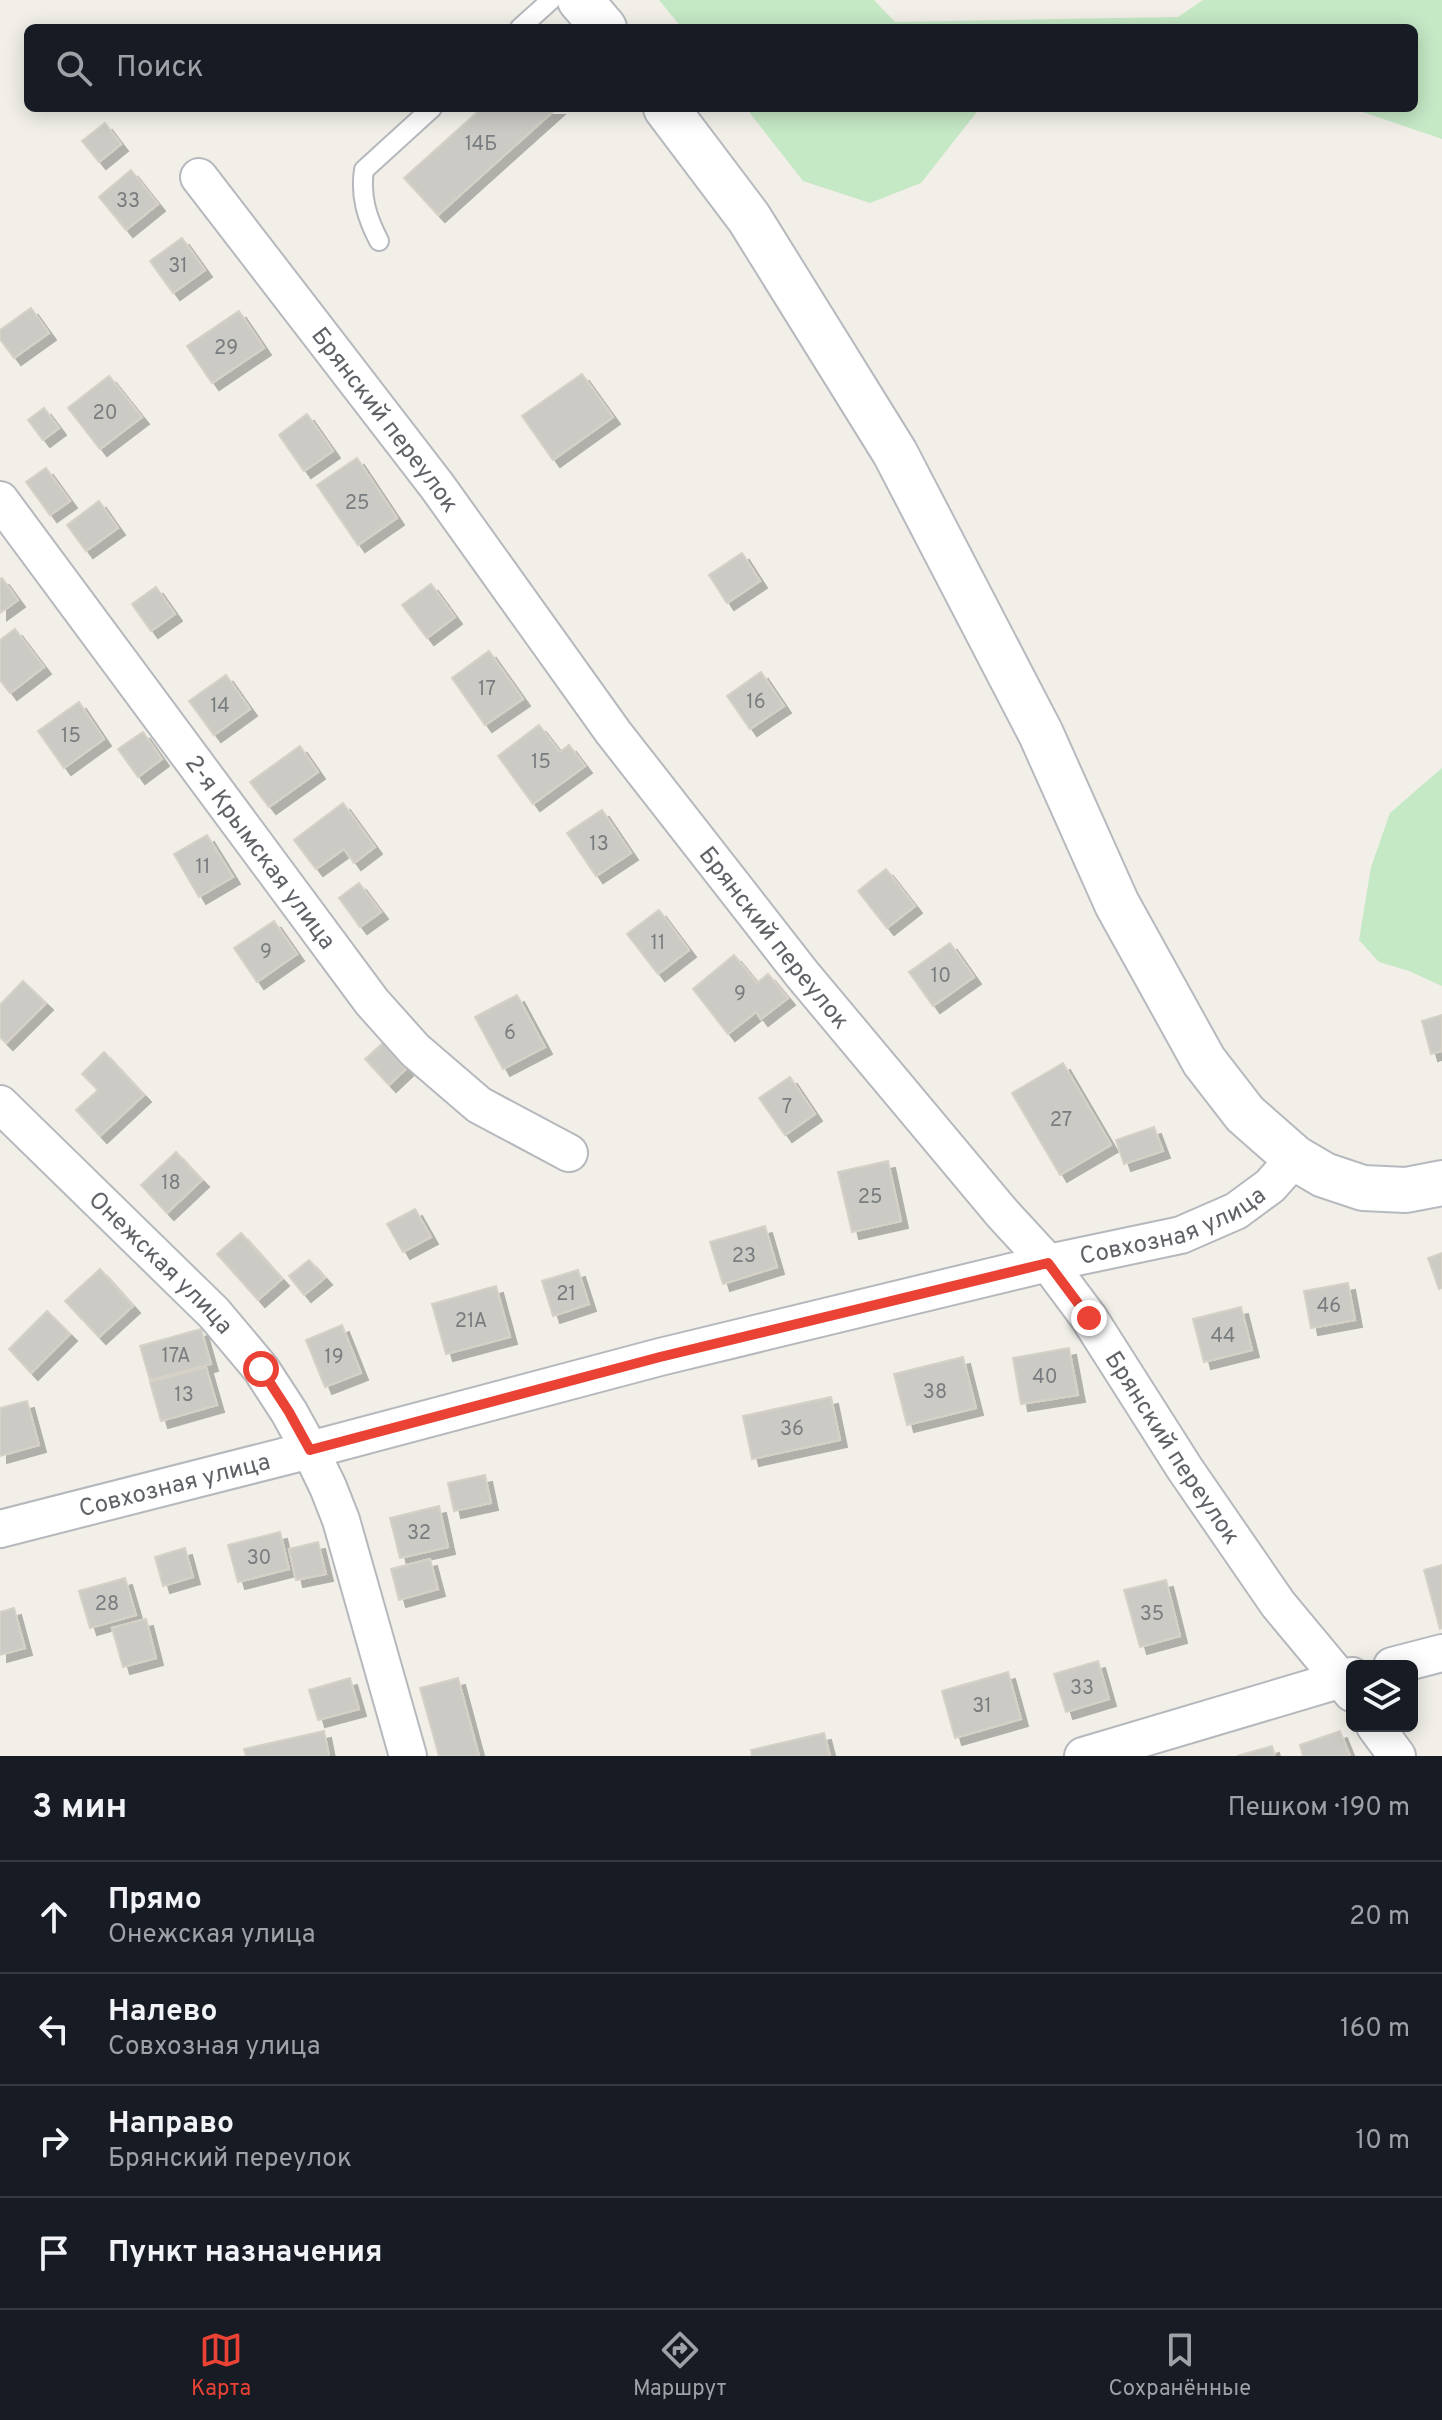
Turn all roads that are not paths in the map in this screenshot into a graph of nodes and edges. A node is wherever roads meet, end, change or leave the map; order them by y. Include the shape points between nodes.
1 (551, 0) edge
2 (580, 0) edge
3 (524, 24) edge
4 (601, 24) edge
5 (428, 112) edge
6 (669, 112) edge
7 (199, 177) dead end
8 (379, 241) dead end
9 (0, 500) edge
10 (0, 1104) edge
11 (569, 1153) dead end
12 (1295, 1158) junction
13 (1442, 1183) edge
14 (1048, 1263) junction
15 (310, 1450) junction
16 (0, 1529) edge
17 (1442, 1653) edge
18 (1415, 1660) edge
19 (1346, 1680) edge
20 (1346, 1684) edge
21 (1379, 1732) edge
22 (408, 1756) edge
23 (1083, 1756) edge
24 (1397, 1756) edge

1 - 3 lane
2 - 4 main road
5 - 8 lane via 364,170 363,199
6 - 12 main road via 749,218 895,453 1041,734 1117,904 1204,1061 1245,1114
7 - 14 street, Брянский переулок via 437,486 613,732 792,962
9 - 11 street, 2-я Крымская улица via 372,1002 415,1050 479,1105
10 - 15 street, Онежская улица via 214,1313 261,1369
12 - 13 main road via 1363,1188 1406,1190
12 - 14 street, Совхозная улица via 1270,1186 1236,1211 1181,1235
14 - 15 street, Совхозная улица via 660,1357
14 - 19 street, Брянский переулок via 1278,1604
15 - 16 street, Совхозная улица
15 - 22 street, Онежская улица via 341,1520
17 - 18 street
20 - 23 street
21 - 24 street

